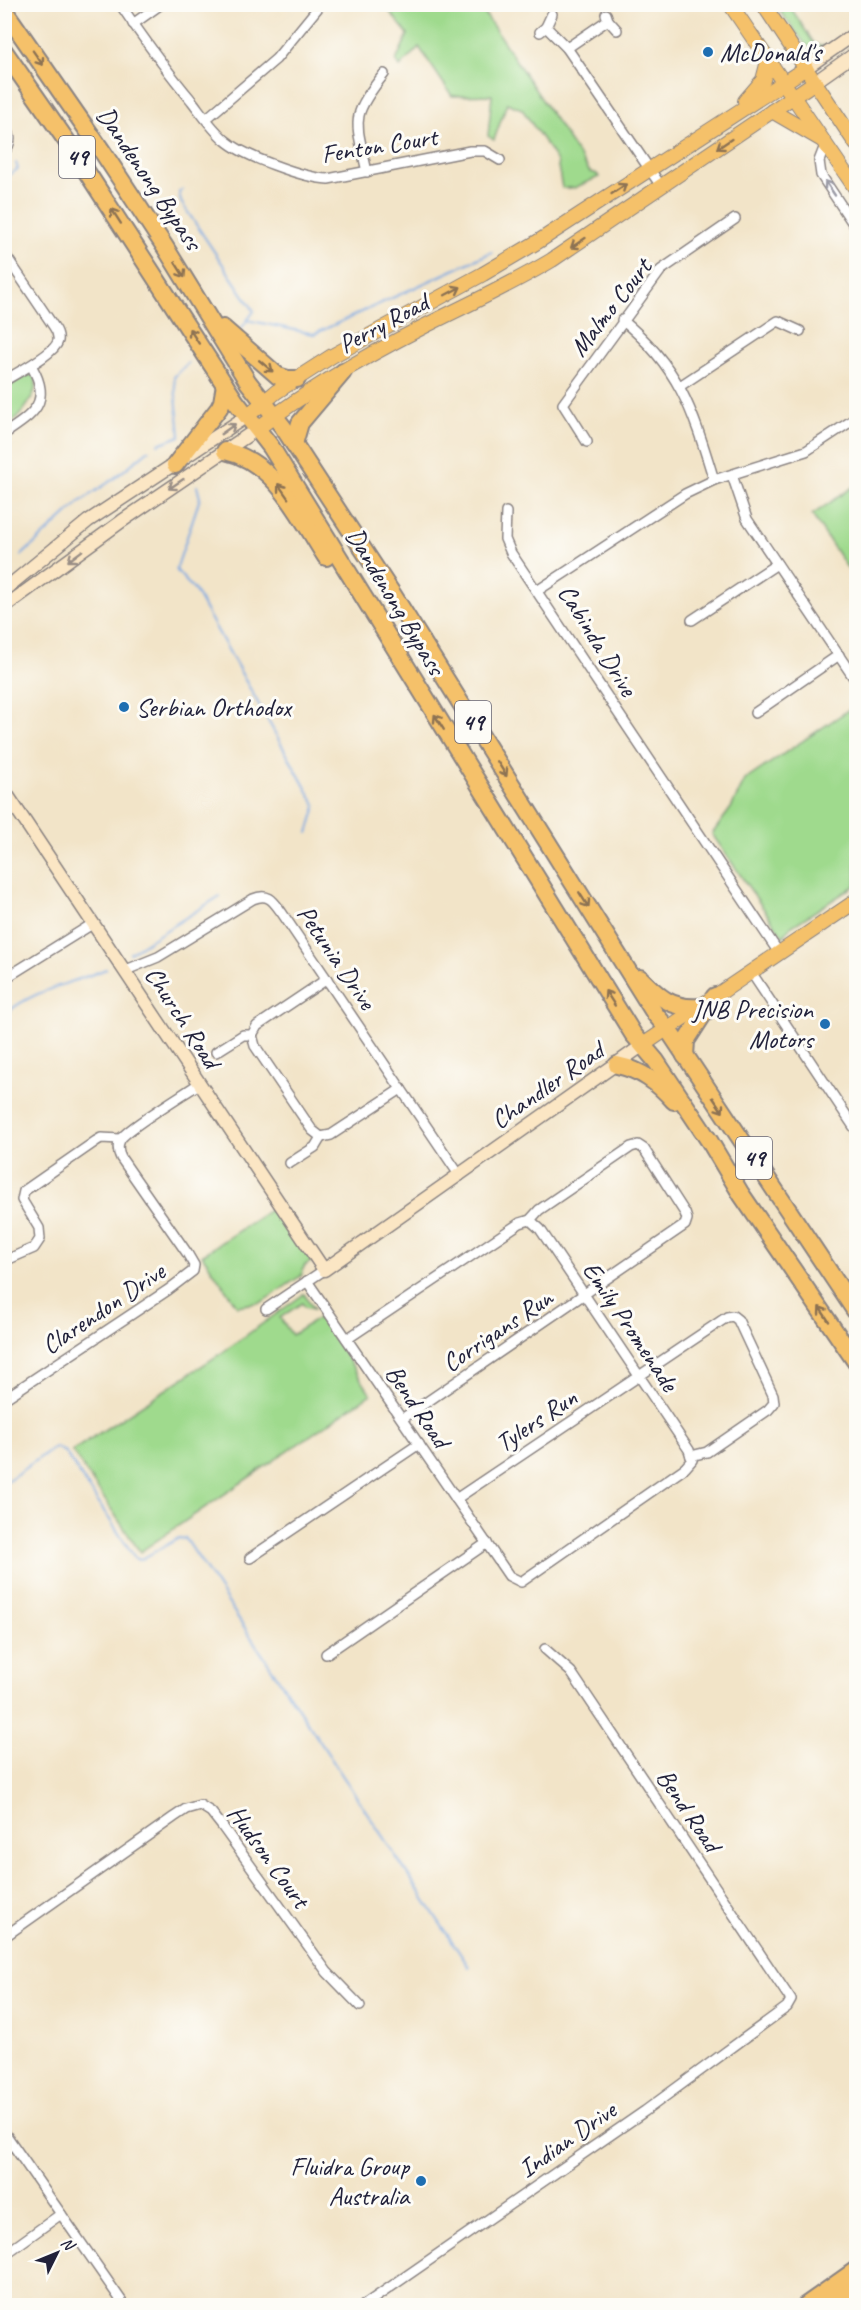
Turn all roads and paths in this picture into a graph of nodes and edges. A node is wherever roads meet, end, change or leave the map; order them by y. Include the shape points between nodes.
1 (120, 4) edge
2 (161, 4) edge
3 (321, 4) edge
4 (730, 4) edge
5 (763, 4) edge
6 (4, 10) edge
7 (552, 14) dead end
8 (133, 24) junction
9 (617, 30) dead end
10 (856, 33) edge
11 (567, 48) junction
12 (4, 51) edge
13 (856, 53) edge
14 (768, 61) junction
15 (806, 68) junction
16 (384, 74) dead end
17 (784, 82) junction
18 (815, 82) junction
19 (794, 96) junction
20 (772, 111) junction
21 (729, 117) junction
22 (206, 119) junction
23 (4, 125) edge
24 (825, 142) junction
25 (856, 144) edge
26 (4, 152) edge
27 (500, 160) dead end
28 (649, 168) junction
29 (367, 172) junction
30 (661, 186) junction
31 (856, 189) edge
32 (735, 219) dead end
33 (856, 228) edge
34 (4, 253) edge
35 (208, 315) junction
36 (622, 320) junction
37 (800, 331) dead end
38 (32, 367) junction
39 (343, 372) junction
40 (297, 379) junction
41 (4, 381) edge
42 (225, 385) junction
43 (680, 386) junction
44 (263, 402) junction
45 (274, 416) junction
46 (856, 418) edge
47 (252, 423) junction
48 (4, 434) edge
49 (586, 442) dead end
50 (294, 444) junction
51 (225, 452) junction
52 (175, 465) junction
53 (732, 475) junction
54 (714, 480) junction
55 (506, 512) dead end
56 (777, 564) junction
57 (4, 590) edge
58 (537, 591) junction
59 (4, 607) edge
60 (692, 620) dead end
61 (378, 624) junction
62 (839, 655) junction
63 (856, 681) edge
64 (755, 713) dead end
65 (4, 790) edge
66 (856, 901) edge
67 (94, 923) junction
68 (779, 953) junction
69 (624, 963) junction
70 (126, 970) junction
71 (751, 972) junction
72 (6, 975) edge
73 (327, 979) junction
74 (716, 996) junction
75 (699, 1007) junction
76 (667, 1028) junction
77 (252, 1035) junction
78 (643, 1046) junction
79 (216, 1052) dead end
80 (686, 1056) junction
81 (617, 1065) junction
82 (200, 1083) junction
83 (401, 1089) junction
84 (856, 1130) edge
85 (321, 1137) junction
86 (120, 1139) junction
87 (710, 1142) junction
88 (290, 1163) dead end
89 (460, 1176) junction
90 (530, 1220) junction
91 (4, 1261) edge
92 (324, 1270) junction
93 (307, 1281) junction
94 (585, 1296) junction
95 (266, 1309) dead end
96 (856, 1312) edge
97 (347, 1339) junction
98 (856, 1362) edge
99 (639, 1376) junction
100 (5, 1386) edge
101 (8, 1397) edge
102 (402, 1419) junction
103 (418, 1444) junction
104 (691, 1458) junction
105 (456, 1499) junction
106 (486, 1543) junction
107 (250, 1558) dead end
108 (545, 1649) dead end
109 (326, 1654) dead end
110 (4, 1937) edge
111 (791, 2000) joint
112 (360, 2006) dead end
113 (4, 2132) edge
114 (61, 2214) junction
115 (11, 2250) dead end
116 (856, 2270) edge
117 (856, 2286) edge
118 (125, 2306) edge
119 (363, 2306) edge
120 (806, 2306) edge
121 (819, 2306) edge

1 - 8 street, Fenton Court
2 - 8 street
3 - 22 street via 270,66
4 - 14 main road
5 - 15 main road
6 -> 35 highway, Dandenong Bypass / 49
7 - 11 street via 543,30
8 - 22 street, Fenton Court
9 - 11 street via 607,17
10 - 15 main road
11 - 28 street
42 -> 12 highway, Dandenong Bypass / 49
13 - 18 main road
14 - 17 main road
14 - 21 main road via 763,80
15 - 17 main road, Perry Road
15 - 18 main road
16 - 29 street via 358,114
17 - 19 main road
17 - 21 main road, Perry Road
18 - 19 main road, Perry Road
18 - 25 main road
19 - 20 main road, Perry Road
19 - 24 main road
20 - 24 main road
20 -> 30 main road, Perry Road
21 - 28 main road, Perry Road
22 - 29 street, Fenton Court via 239,150 310,177 328,179
23 - 26 street via 11,137
24 - 31 main road
33 -> 24 street via 821,175 819,161
27 - 29 street, Fenton Court via 485,151 470,151
28 - 30 street
40 -> 28 main road, Perry Road via 362,338 506,261
30 -> 39 main road, Perry Road via 519,280 414,331
32 - 36 street, Malmo Court via 661,270
34 - 38 street via 58,335 57,345
35 -> 40 highway via 270,370
35 - 44 highway, Dandenong Bypass / 49
36 - 43 street via 650,345
36 - 49 street, Malmo Court via 563,404
37 - 43 street via 778,321
38 - 41 street
38 - 48 street via 42,396 34,412
39 - 45 main road, Perry Road
39 - 50 highway via 300,423
40 - 44 main road, Perry Road
42 - 47 highway, Dandenong Bypass / 49
42 - 52 highway via 219,408
43 - 54 street
44 - 45 highway, Dandenong Bypass / 49
44 - 47 main road, Perry Road
45 - 47 main road, Perry Road
45 - 50 highway, Dandenong Bypass / 49
46 - 53 street, Cabinda Drive via 806,451
47 - 51 main road, Perry Road
52 -> 47 main road, Perry Road
47 - 61 highway, Dandenong Bypass / 49 via 317,521
50 -> 69 highway, Dandenong Bypass / 49
51 -> 59 main road, Perry Road
61 -> 51 highway via 346,587 273,478 241,455
52 - 57 main road, Perry Road via 88,521
53 - 54 street, Cabinda Drive
53 - 56 street via 742,508
54 - 58 street, Cabinda Drive via 659,509
55 - 58 street via 507,547
56 - 60 street
56 - 62 street
58 - 68 street, Cabinda Drive
78 -> 61 highway, Dandenong Bypass / 49
62 - 63 street
62 - 64 street
65 - 67 main road, Church Road
66 - 68 main road, Chandler Road
67 - 70 main road, Church Road
67 - 72 street
68 - 71 main road, Chandler Road
69 - 75 highway via 672,1004
69 - 76 highway, Dandenong Bypass / 49
70 - 73 street, Petunia Drive via 158,957 263,896 275,904
70 - 82 main road, Church Road
71 - 74 main road, Chandler Road
71 - 84 street
73 - 77 street via 257,1026
73 - 83 street, Petunia Drive
74 - 75 main road, Chandler Road
74 - 80 highway via 686,1041
75 - 76 main road, Chandler Road
76 - 78 main road, Chandler Road
76 - 80 highway, Dandenong Bypass / 49
77 - 79 street via 243,1035
77 - 85 street via 312,1130
78 - 81 main road, Chandler Road
78 - 87 highway, Dandenong Bypass / 49
80 -> 96 highway, Dandenong Bypass / 49
81 - 87 highway via 636,1069 664,1089
81 - 89 main road, Chandler Road
82 - 86 street
82 - 92 main road, Church Road
83 - 85 street via 331,1135
83 - 89 street, Petunia Drive
85 - 88 street via 315,1147
86 - 91 street via 101,1138 24,1191 22,1200 39,1228 40,1239 34,1248
86 - 101 street, Clarendon Drive via 121,1158 187,1253 193,1271
98 -> 87 highway, Dandenong Bypass / 49
89 - 92 main road, Chandler Road
90 - 94 street, Emily Promenade
90 - 94 street, Corrigans Run via 631,1147 638,1145 644,1149 685,1213 686,1223
90 - 97 street
92 - 93 street, Chandler Road
93 - 95 street, Chandler Road
93 - 97 street, Bend Road
94 - 99 street, Emily Promenade
94 - 102 street, Corrigans Run
97 - 102 street, Bend Road
99 - 104 street, Emily Promenade
99 - 104 street, Tylers Run via 727,1317 738,1320 774,1403 707,1452
99 - 105 street, Tylers Run
100 - 101 street
102 - 103 street, Bend Road
103 - 105 street, Bend Road
103 - 107 street
104 - 106 street, Bend Road via 676,1475 521,1582 509,1576
105 - 106 street, Bend Road
106 - 109 street
108 - 111 street, Bend Road via 571,1672
110 - 112 street, Hudson Court via 174,1817 200,1805 212,1812 327,1972
111 - 119 street, Indian Drive via 787,2007 645,2111
113 - 114 street
114 - 115 street
114 - 118 street
116 - 120 highway
117 - 121 highway

